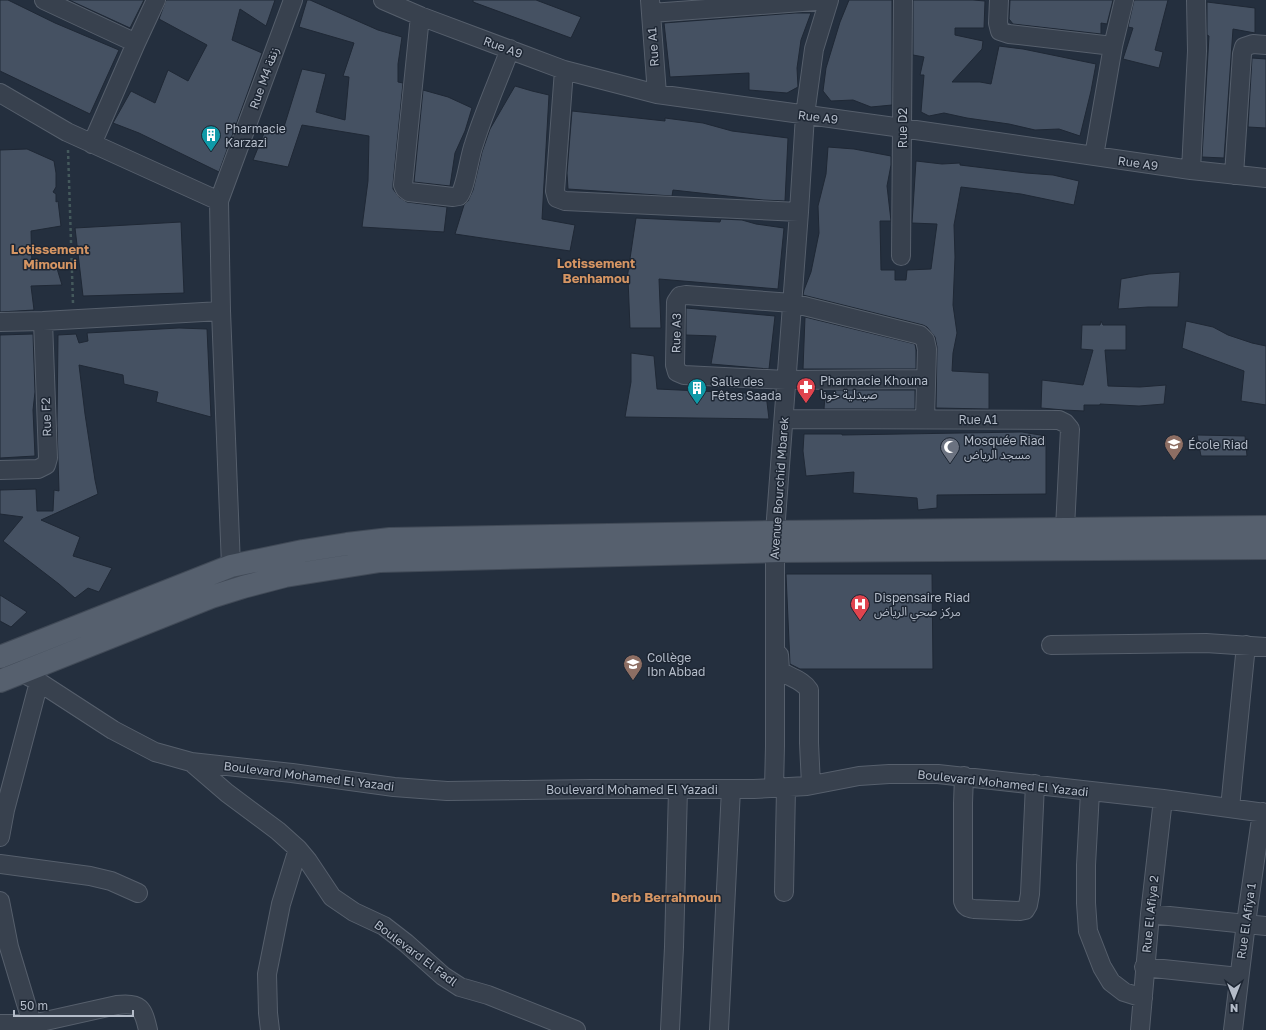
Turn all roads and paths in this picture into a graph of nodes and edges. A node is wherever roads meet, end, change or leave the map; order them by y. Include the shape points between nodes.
1 (44, 0) edge
2 (156, 0) edge
3 (293, 0) edge
4 (383, 0) edge
5 (829, 0) edge
6 (903, 0) edge
7 (999, 0) edge
8 (1124, 0) edge
9 (1196, 0) edge
10 (650, 6) edge
11 (420, 16) junction
12 (136, 43) junction
13 (1266, 45) edge
14 (1113, 46) junction
15 (510, 49) junction
16 (564, 70) junction
17 (0, 92) edge
18 (657, 94) junction
19 (805, 115) junction
20 (902, 128) junction
21 (67, 132) junction
22 (92, 144) junction
23 (1094, 156) junction
24 (1191, 170) junction
25 (1234, 175) junction
26 (1266, 178) edge
27 (219, 201) junction
28 (799, 212) junction
29 (901, 256) dead end
30 (792, 303) junction
31 (221, 311) junction
32 (74, 320) junction
33 (43, 321) junction
34 (0, 322) edge
35 (926, 379) junction
36 (786, 380) junction
37 (784, 419) junction
38 (925, 419) junction
39 (0, 470) edge
40 (1266, 527) edge
41 (1065, 528) junction
42 (776, 545) junction
43 (1266, 548) edge
44 (231, 566) junction
45 (1051, 645) dead end
46 (1246, 645) junction
47 (1266, 647) edge
48 (1, 656) edge
49 (30, 677) junction
50 (0, 681) edge
51 (191, 762) junction
52 (964, 776) junction
53 (1035, 784) junction
54 (811, 785) junction
55 (780, 788) junction
56 (678, 789) junction
57 (731, 789) junction
58 (1090, 792) junction
59 (1163, 799) junction
60 (1230, 808) junction
61 (1264, 813) edge
62 (0, 837) edge
63 (298, 849) junction
64 (0, 864) edge
65 (138, 892) dead end
66 (784, 892) dead end
67 (0, 901) edge
68 (1150, 914) junction
69 (1246, 923) junction
70 (1266, 926) edge
71 (1144, 967) junction
72 (1239, 977) junction
73 (1143, 998) junction
74 (0, 1024) edge
75 (33, 1027) edge
76 (148, 1030) edge
77 (270, 1030) edge
78 (576, 1030) edge
79 (670, 1030) edge
80 (719, 1030) edge
81 (1140, 1030) edge
82 (1233, 1030) edge

1 - 12 street
2 - 12 street
3 - 27 street, Rue M4 زنقة
4 - 11 street, Rue A9
5 - 10 street
5 - 19 street, Avenue Bourchid Mbarek via 814,49
6 - 20 street, Rue D2
7 - 14 street via 1000,31
8 - 14 street
9 - 24 street via 1197,51
10 - 18 street, Rue A1
11 - 15 street, Rue A9
11 - 15 street via 403,185 409,192 453,197 459,196 462,192 474,144
12 - 22 street
13 - 25 street via 1253,44 1244,47 1242,54
14 - 23 street
15 - 16 street, Rue A9
16 - 18 street, Rue A9
16 - 28 street via 555,191 557,198 565,201
17 - 21 street
18 - 19 street, Rue A9
19 - 20 street, Rue A9
19 - 28 street, Avenue Bourchid Mbarek
20 - 23 street, Rue A9
20 - 29 street, Rue D2
21 - 22 street
21 - 32 path
22 - 27 street
23 - 24 street, Rue A9
24 - 25 street, Rue A9
25 - 26 street, Rue A9
27 - 31 street
28 - 30 street, Avenue Bourchid Mbarek
30 - 35 street, Rue A3 via 920,335 925,340 927,349
30 - 36 street, Avenue Bourchid Mbarek
30 - 36 street, Rue A3 via 686,295 680,296 676,302 677,372 684,375
31 - 32 street
31 - 44 street
32 - 33 street
33 - 34 street
33 - 39 street, Rue F2 via 48,458 46,465 38,469
35 - 36 street, Rue A3
35 - 38 street
36 - 37 street, Avenue Bourchid Mbarek
37 - 38 street, Rue A1
37 - 42 street, Avenue Bourchid Mbarek
38 - 41 street, Rue A1 via 1059,420 1065,423 1070,429 1070,438
40 - 41 main road
41 - 42 main road
42 - 43 main road
42 - 44 main road via 390,539 303,550
42 - 49 main road via 380,561 284,576 211,597
42 - 54 street via 779,667 783,673 798,679 809,690
42 - 55 street, Avenue Bourchid Mbarek via 775,746
44 - 48 main road
45 - 46 street
46 - 47 street
46 - 60 street
48 - 49 street, Boulevard Mohamed El Yazadi
49 - 50 main road
49 - 51 street, Boulevard Mohamed El Yazadi via 142,746
49 - 62 street
51 - 56 street, Boulevard Mohamed El Yazadi via 418,790
51 - 63 street, Boulevard El Fadl
52 - 53 street, Boulevard Mohamed El Yazadi
52 - 53 street via 963,901 968,908 974,909 1020,911 1025,910 1028,905
52 - 54 street, Boulevard Mohamed El Yazadi via 889,774 859,776
53 - 58 street, Boulevard Mohamed El Yazadi
54 - 55 street, Boulevard Mohamed El Yazadi
55 - 57 street, Boulevard Mohamed El Yazadi
55 - 66 street, Avenue Bourchid Mbarek
56 - 57 street, Boulevard Mohamed El Yazadi
56 - 79 street
57 - 80 street
58 - 59 street, Boulevard Mohamed El Yazadi
58 - 73 street via 1086,865 1088,931 1102,967 1111,982 1124,992
59 - 60 street, Boulevard Mohamed El Yazadi
59 - 68 street, Rue El Afiya 2
60 - 61 street, Boulevard Mohamed El Yazadi
61 - 69 street, Rue El Afiya 1
63 - 77 street via 281,904 267,974
63 - 78 street, Boulevard El Fadl via 332,897 354,912 384,926 450,981
64 - 65 street via 90,876
67 - 75 street via 9,947
68 - 69 street
68 - 71 street, Rue El Afiya 2
69 - 70 street
69 - 72 street, Rue El Afiya 1
71 - 72 street
71 - 73 street, Rue El Afiya 2
72 - 82 street, Rue El Afiya 1
73 - 81 street, Rue El Afiya 2
74 - 75 street
75 - 76 street via 128,1004 141,1009

